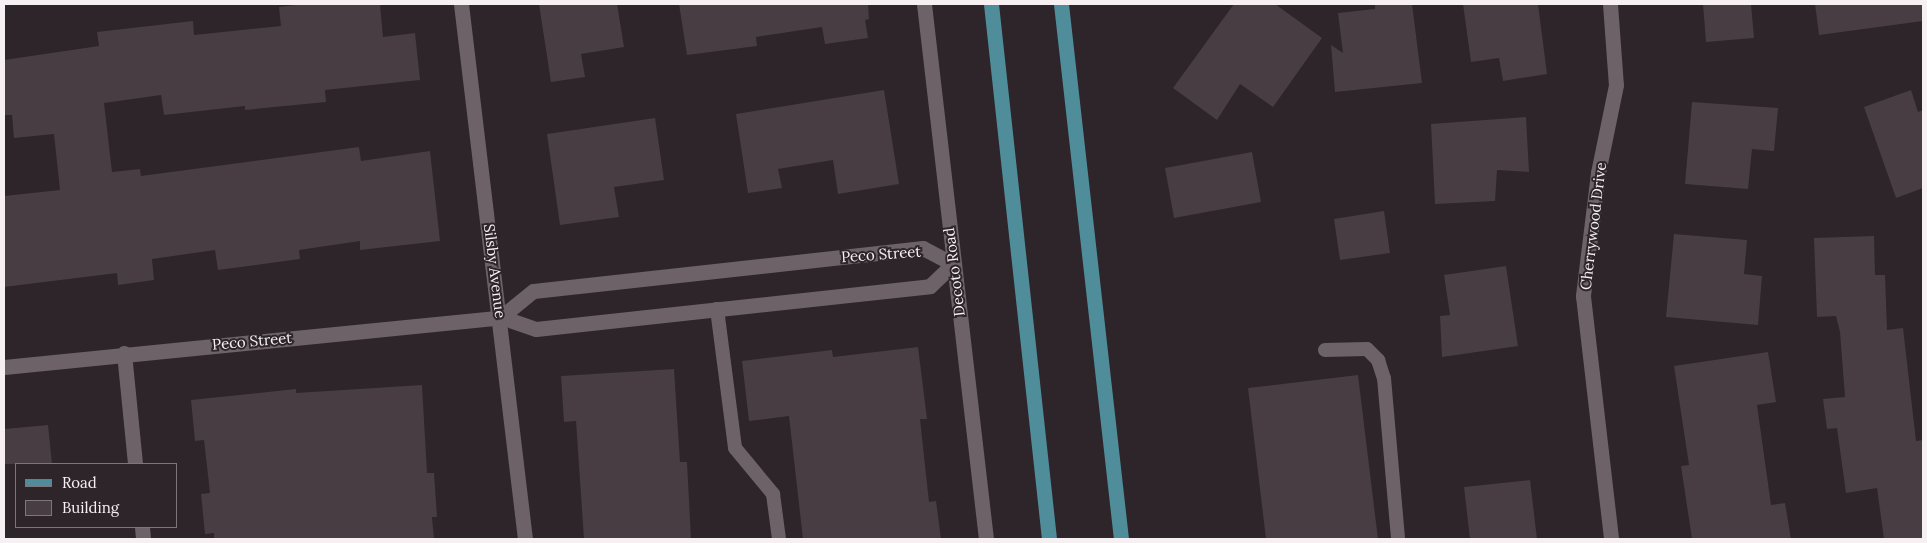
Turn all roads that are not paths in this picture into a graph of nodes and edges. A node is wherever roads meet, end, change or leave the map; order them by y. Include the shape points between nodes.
1 (461, 4) edge
2 (924, 4) edge
3 (991, 4) edge
4 (1061, 4) edge
5 (1610, 4) edge
6 (953, 264) junction
7 (717, 309) junction
8 (501, 317) junction
9 (1325, 350) dead end
10 (124, 353) junction
11 (4, 367) edge
12 (135, 463) edge
13 (525, 539) edge
14 (778, 539) edge
15 (986, 539) edge
16 (1049, 539) edge
17 (1121, 539) edge
18 (1398, 539) edge
19 (1611, 539) edge

1 - 8 street, Silsby Avenue
2 - 6 street, Decoto Road
3 - 16 main road
4 - 17 main road
5 - 19 street, Cherrywood Drive via 1616,85 1598,173 1583,296
6 - 7 street, Peco Street via 930,286
6 - 8 street, Peco Street via 923,248 533,290
6 - 15 street, Decoto Road
7 - 8 street, Peco Street via 536,329
7 - 14 lane via 735,448 773,494
8 - 10 street, Peco Street
8 - 13 street, Silsby Avenue
9 - 18 lane via 1367,349 1378,360 1384,378
10 - 11 street, Peco Street
10 - 12 street

